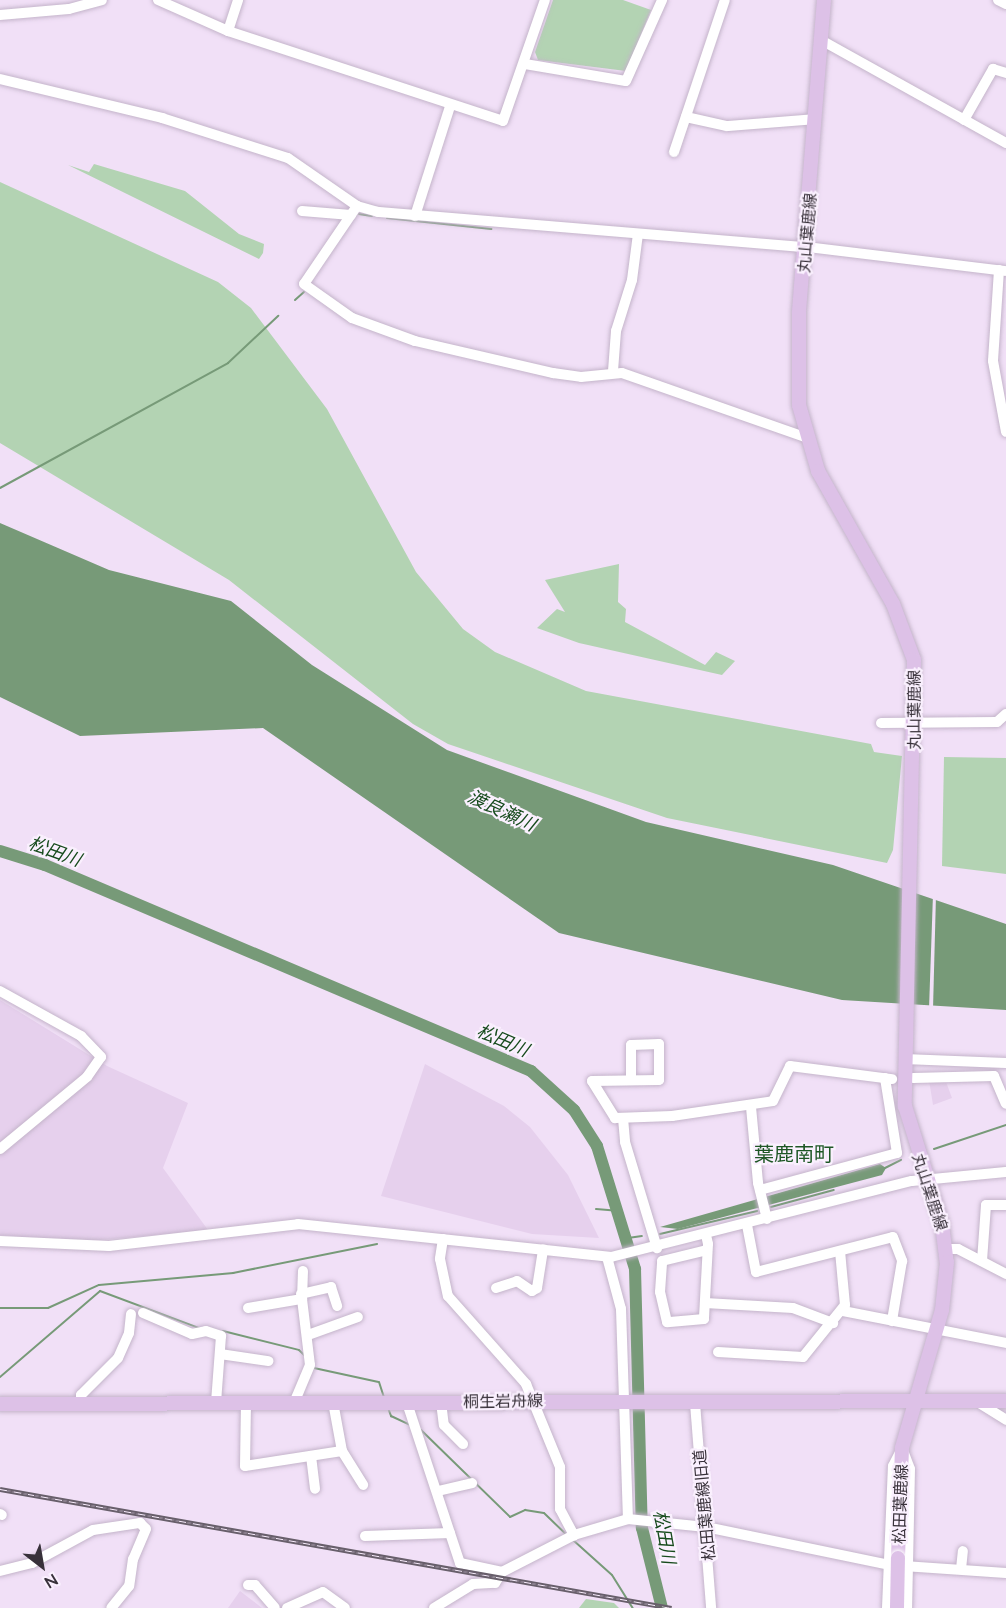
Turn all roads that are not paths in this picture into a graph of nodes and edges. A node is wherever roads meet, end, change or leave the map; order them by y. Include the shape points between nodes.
1 (102, 0) edge
2 (158, 0) edge
3 (238, 0) edge
4 (545, 0) edge
5 (662, 0) edge
6 (725, 0) edge
7 (824, 0) edge
8 (998, 0) edge
9 (1006, 4) edge
10 (0, 15) edge
11 (228, 30) junction
12 (820, 40) junction
13 (525, 64) junction
14 (1006, 73) edge
15 (0, 79) edge
16 (450, 106) junction
17 (686, 117) junction
18 (815, 119) junction
19 (964, 120) junction
20 (1006, 143) edge
21 (674, 152) dead end
22 (354, 210) junction
23 (302, 211) dead end
24 (415, 216) junction
25 (638, 234) junction
26 (807, 247) junction
27 (1003, 270) edge
28 (613, 371) junction
29 (1006, 432) edge
30 (806, 437) junction
31 (1006, 714) edge
32 (881, 723) dead end
33 (915, 727) junction
34 (0, 991) edge
35 (904, 1054) junction
36 (1006, 1063) edge
37 (913, 1078) dead end
38 (631, 1080) dead end
39 (1006, 1104) edge
40 (751, 1107) junction
41 (622, 1118) junction
42 (0, 1149) edge
43 (1006, 1172) edge
44 (927, 1179) junction
45 (760, 1193) junction
46 (1006, 1205) edge
47 (767, 1219) junction
48 (747, 1225) junction
49 (706, 1235) junction
50 (443, 1239) junction
51 (0, 1241) edge
52 (543, 1249) junction
53 (946, 1249) junction
54 (652, 1250) junction
55 (707, 1250) junction
56 (840, 1251) junction
57 (609, 1257) junction
58 (982, 1261) junction
59 (303, 1271) dead end
60 (1006, 1274) edge
61 (496, 1288) dead end
62 (302, 1296) junction
63 (705, 1303) junction
64 (337, 1306) dead end
65 (248, 1308) dead end
66 (843, 1311) junction
67 (143, 1313) dead end
68 (131, 1314) dead end
69 (358, 1317) dead end
70 (892, 1321) junction
71 (834, 1323) junction
72 (936, 1330) junction
73 (308, 1335) junction
74 (1006, 1343) edge
75 (718, 1352) dead end
76 (220, 1354) junction
77 (268, 1361) dead end
78 (534, 1400) junction
79 (914, 1401) junction
80 (976, 1401) junction
81 (1006, 1401) edge
82 (333, 1402) junction
83 (441, 1402) junction
84 (627, 1402) junction
85 (695, 1402) junction
86 (81, 1403) junction
87 (216, 1403) junction
88 (246, 1403) junction
89 (294, 1403) junction
90 (407, 1403) junction
91 (0, 1404) edge
92 (1006, 1420) edge
93 (463, 1444) dead end
94 (342, 1451) junction
95 (311, 1456) junction
96 (472, 1483) dead end
97 (363, 1485) dead end
98 (315, 1489) dead end
99 (438, 1491) junction
100 (631, 1519) junction
101 (706, 1527) junction
102 (450, 1533) junction
103 (574, 1535) junction
104 (365, 1536) dead end
105 (963, 1551) dead end
106 (898, 1563) junction
107 (961, 1569) junction
108 (0, 1571) edge
109 (502, 1572) junction
110 (1006, 1573) edge
111 (248, 1585) dead end
112 (111, 1608) edge
113 (275, 1608) edge
114 (287, 1608) edge
115 (345, 1608) edge
116 (434, 1608) edge
117 (711, 1608) edge
118 (888, 1608) edge
119 (897, 1608) edge
120 (907, 1608) edge

1 - 10 street via 69,9
2 - 11 street
3 - 11 street
4 - 13 street
5 - 13 street via 626,81
6 - 17 street
7 - 12 main road, 丸山葉鹿線
8 - 9 street
11 - 16 street
12 - 18 main road, 丸山葉鹿線
12 - 19 street
13 - 16 street via 502,121
14 - 19 street via 993,69
15 - 22 street via 162,118 288,158
16 - 24 street
17 - 18 street via 727,126
17 - 21 street
18 - 26 main road, 丸山葉鹿線
19 - 20 street
22 - 23 street
22 - 24 street
22 - 28 street via 304,284 347,315 415,341 553,373 581,377
24 - 25 street
25 - 26 street
25 - 28 street via 632,280 616,332
26 - 27 street
26 - 30 main road, 丸山葉鹿線 via 798,383
27 - 29 street via 993,361
28 - 30 street
30 - 33 main road, 丸山葉鹿線 via 822,479 908,635 915,674
31 - 33 street via 1000,722
32 - 33 street
33 - 35 main road, 丸山葉鹿線
34 - 42 street via 81,1036 101,1056 87,1077
35 - 36 street
35 - 44 main road, 丸山葉鹿線 via 907,1120
37 - 39 street via 994,1076
38 - 41 street via 592,1081 609,1113
40 - 41 street
40 - 45 street
40 - 45 street via 773,1101 790,1066 888,1078 897,1153
41 - 54 street via 624,1142
43 - 44 street
44 - 47 street
44 - 53 main road, 丸山葉鹿線
45 - 47 street
46 - 58 street via 986,1205
47 - 48 street
48 - 49 street
48 - 56 street via 756,1272
49 - 54 street
49 - 55 street
50 - 51 street via 298,1224 109,1246
50 - 52 street
50 - 78 street via 440,1259 452,1303 526,1384
52 - 57 street
52 - 61 street via 537,1288 532,1291 517,1281
53 - 58 street
53 - 72 main road, 丸山葉鹿線
54 - 57 street
55 - 63 street
55 - 63 street via 661,1263 668,1322 701,1321
56 - 66 street via 847,1279
56 - 70 street via 895,1239 902,1261
57 - 84 street via 621,1309
58 - 60 street
59 - 62 street
62 - 64 street via 331,1287
62 - 65 street
62 - 73 street
63 - 71 street via 793,1308
66 - 70 street
66 - 71 street
67 - 76 street via 192,1334 206,1331 221,1336
68 - 86 street via 129,1334 117,1358 81,1395
69 - 73 street
70 - 72 street
71 - 75 street via 800,1358
72 - 74 street
72 - 79 main road, 丸山葉鹿線
73 - 89 street via 310,1365
76 - 77 street
76 - 87 street
78 - 83 main road, 桐生岩舟線
78 - 84 main road, 桐生岩舟線
78 - 103 street via 560,1467 562,1518
79 - 80 main road, 桐生岩舟線
79 - 85 main road, 桐生岩舟線
79 - 106 main road, 松田葉鹿線 via 902,1448
80 - 81 main road, 桐生岩舟線
80 - 92 street
82 - 89 main road, 桐生岩舟線
82 - 90 main road, 桐生岩舟線
82 - 94 street
83 - 90 main road, 桐生岩舟線
83 - 93 street via 444,1425
84 - 85 main road, 桐生岩舟線
84 - 100 street
85 - 101 street, 松田葉鹿線旧道
86 - 87 main road, 桐生岩舟線
86 - 91 main road, 桐生岩舟線
87 - 88 main road, 桐生岩舟線
88 - 89 main road, 桐生岩舟線
88 - 95 street via 245,1466
90 - 99 street
94 - 95 street
94 - 97 street
95 - 98 street
96 - 99 street
99 - 102 street
100 - 101 street
100 - 103 street
101 - 106 street
101 - 117 street, 松田葉鹿線旧道
102 - 104 street
102 - 109 street via 461,1565
103 - 109 street
105 - 107 street
106 - 107 street
106 - 118 street
106 - 119 main road, 松田葉鹿線, bridge
106 - 120 street
107 - 110 street
108 - 112 street via 32,1563 93,1530 140,1523 146,1529 133,1559 129,1586
109 - 116 street via 495,1582 473,1584
111 - 113 street via 255,1585
114 - 115 street via 323,1592

